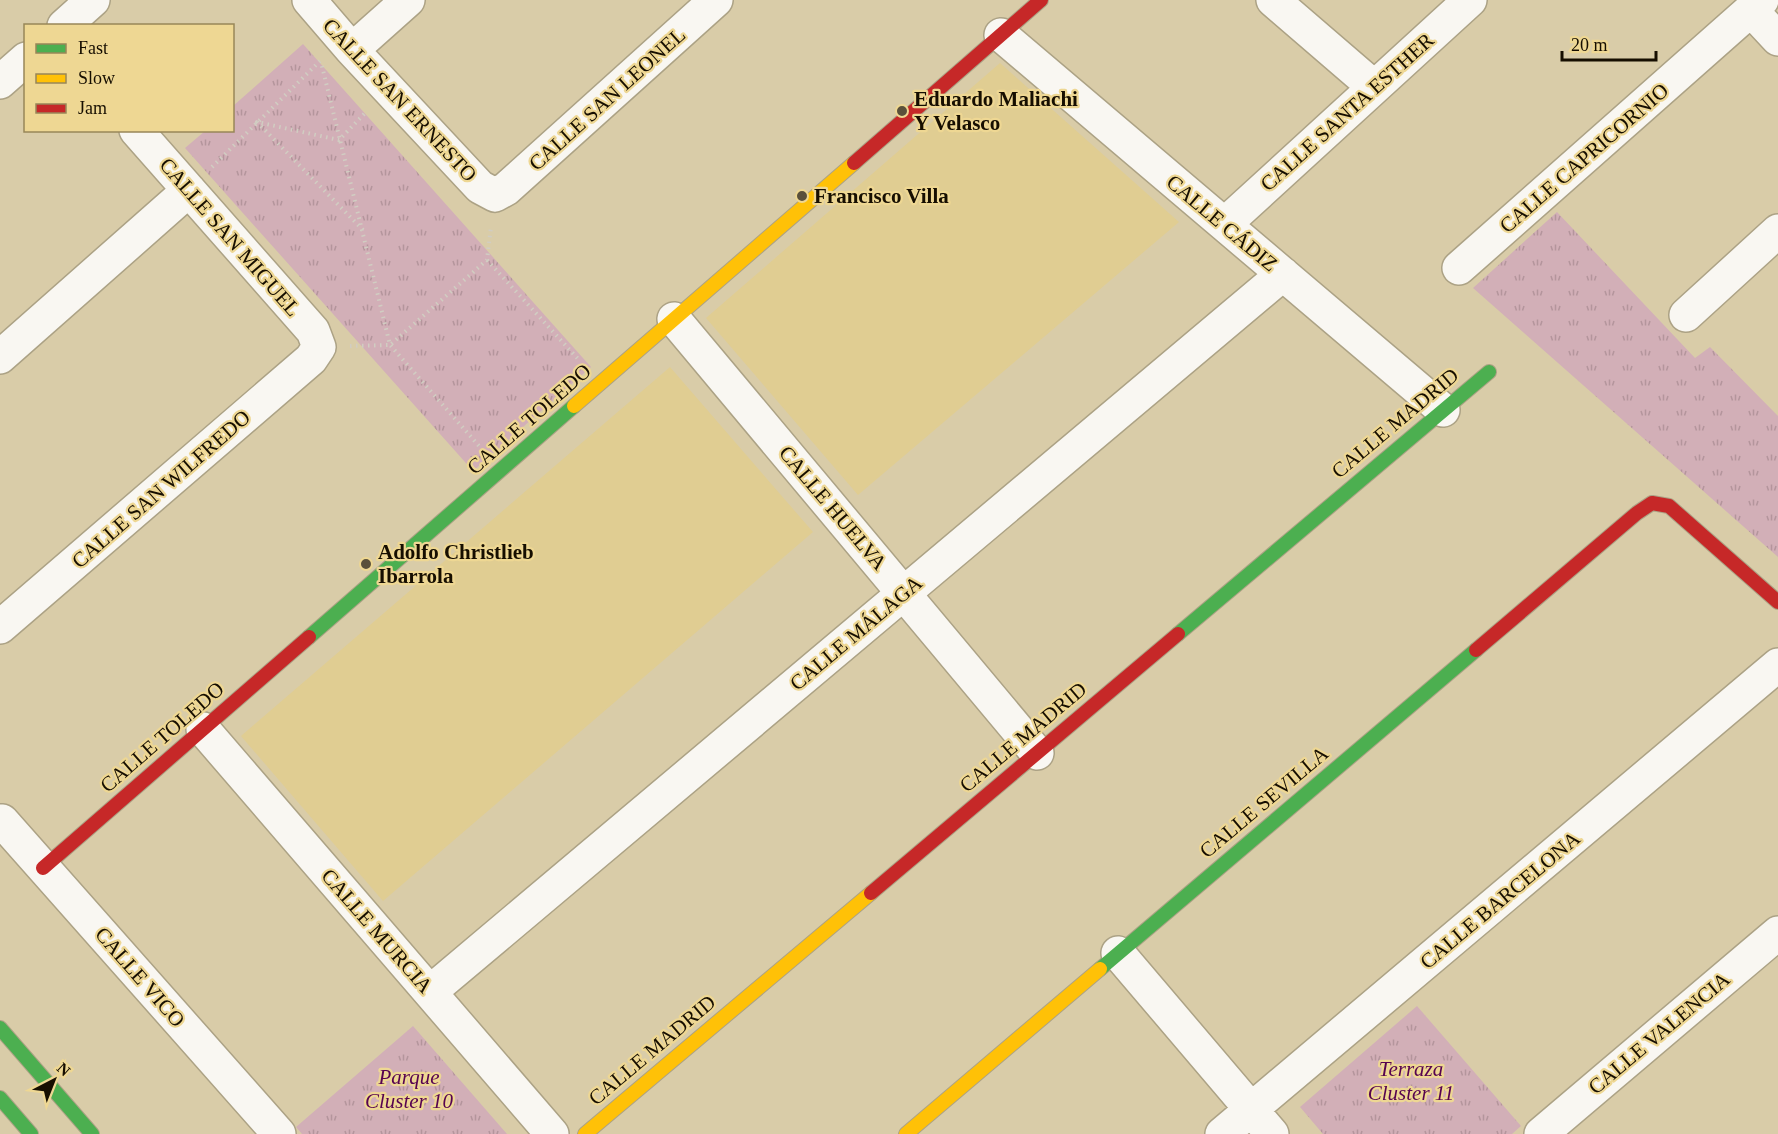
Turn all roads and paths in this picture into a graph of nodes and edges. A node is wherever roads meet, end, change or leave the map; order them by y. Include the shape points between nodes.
1 (93, 0) edge
2 (309, 0) edge
3 (408, 0) edge
4 (716, 0) edge
5 (1041, 0) edge
6 (1273, 0) edge
7 (1470, 0) edge
8 (1757, 5) edge
9 (66, 24) edge
10 (1001, 35) junction
11 (1778, 39) edge
12 (352, 50) junction
13 (24, 61) edge
14 (0, 82) edge
15 (1374, 87) junction
16 (389, 89) junction
17 (257, 122) junction
18 (138, 132) edge
19 (339, 140) junction
20 (189, 190) junction
21 (495, 195) junction
22 (1225, 224) junction
23 (363, 231) junction
24 (1778, 231) edge
25 (487, 260) junction
26 (1459, 268) dead end
27 (1283, 274) junction
28 (1686, 315) dead end
29 (674, 320) junction
30 (390, 345) junction
31 (319, 347) junction
32 (0, 357) edge
33 (1489, 372) dead end
34 (600, 384) junction
35 (1443, 410) junction
36 (501, 471) junction
37 (904, 593) junction
38 (1778, 602) edge
39 (0, 627) edge
40 (1778, 665) edge
41 (203, 729) junction
42 (1037, 753) junction
43 (2, 821) dead end
44 (43, 868) junction
45 (1778, 933) edge
46 (1118, 953) junction
47 (430, 992) junction
48 (0, 1028) edge
49 (0, 1098) edge
50 (1251, 1110) junction
51 (31, 1134) edge
52 (92, 1134) edge
53 (279, 1134) edge
54 (552, 1134) edge
55 (585, 1134) edge
56 (906, 1134) edge
57 (1222, 1134) edge
58 (1272, 1134) edge
59 (1540, 1134) edge

1 - 9 street
2 - 12 street, CALLE SAN ERNESTO
3 - 12 street
4 - 21 street, CALLE SAN LEONEL
5 - 10 street, CALLE TOLEDO
6 - 15 street
7 - 15 street, CALLE SANTA ESTHER
8 - 11 street
8 - 26 street, CALLE CAPRICORNIO
10 - 22 street, CALLE CÁDIZ
10 - 29 street, CALLE TOLEDO
12 - 16 street, CALLE SAN ERNESTO
13 - 14 street
15 - 22 street, CALLE SANTA ESTHER
16 - 19 path
16 - 21 street, CALLE SAN ERNESTO via 480,187
17 - 19 path
17 - 19 path via 321,60
17 - 20 path
17 - 23 path
18 - 20 street, CALLE SAN MIGUEL
19 - 23 path
20 - 31 street, CALLE SAN MIGUEL via 313,331
20 - 32 street
21 - 25 path
22 - 27 street, CALLE CÁDIZ
23 - 30 path
24 - 28 street
25 - 30 path
25 - 34 path
27 - 35 street, CALLE CÁDIZ
27 - 37 street, CALLE MÁLAGA
29 - 34 street, CALLE TOLEDO
29 - 37 street, CALLE HUELVA
30 - 31 path
30 - 36 path
31 - 39 street, CALLE SAN WILFREDO via 311,359
33 - 35 street, CALLE MADRID
34 - 36 street, CALLE TOLEDO
35 - 42 street, CALLE MADRID
36 - 41 street, CALLE TOLEDO
37 - 42 street, CALLE HUELVA
37 - 47 street, CALLE MÁLAGA
38 - 46 street, CALLE SEVILLA via 1669,506 1652,503
40 - 50 street, CALLE BARCELONA
41 - 44 street, CALLE TOLEDO
41 - 47 street, CALLE MURCIA
42 - 55 street, CALLE MADRID
43 - 44 street, CALLE VICO
44 - 53 street, CALLE VICO
45 - 59 street, CALLE VALENCIA
46 - 50 street
46 - 56 street, CALLE SEVILLA
47 - 54 street, CALLE MURCIA
48 - 52 street
49 - 51 street
50 - 57 street, CALLE BARCELONA
50 - 58 street

